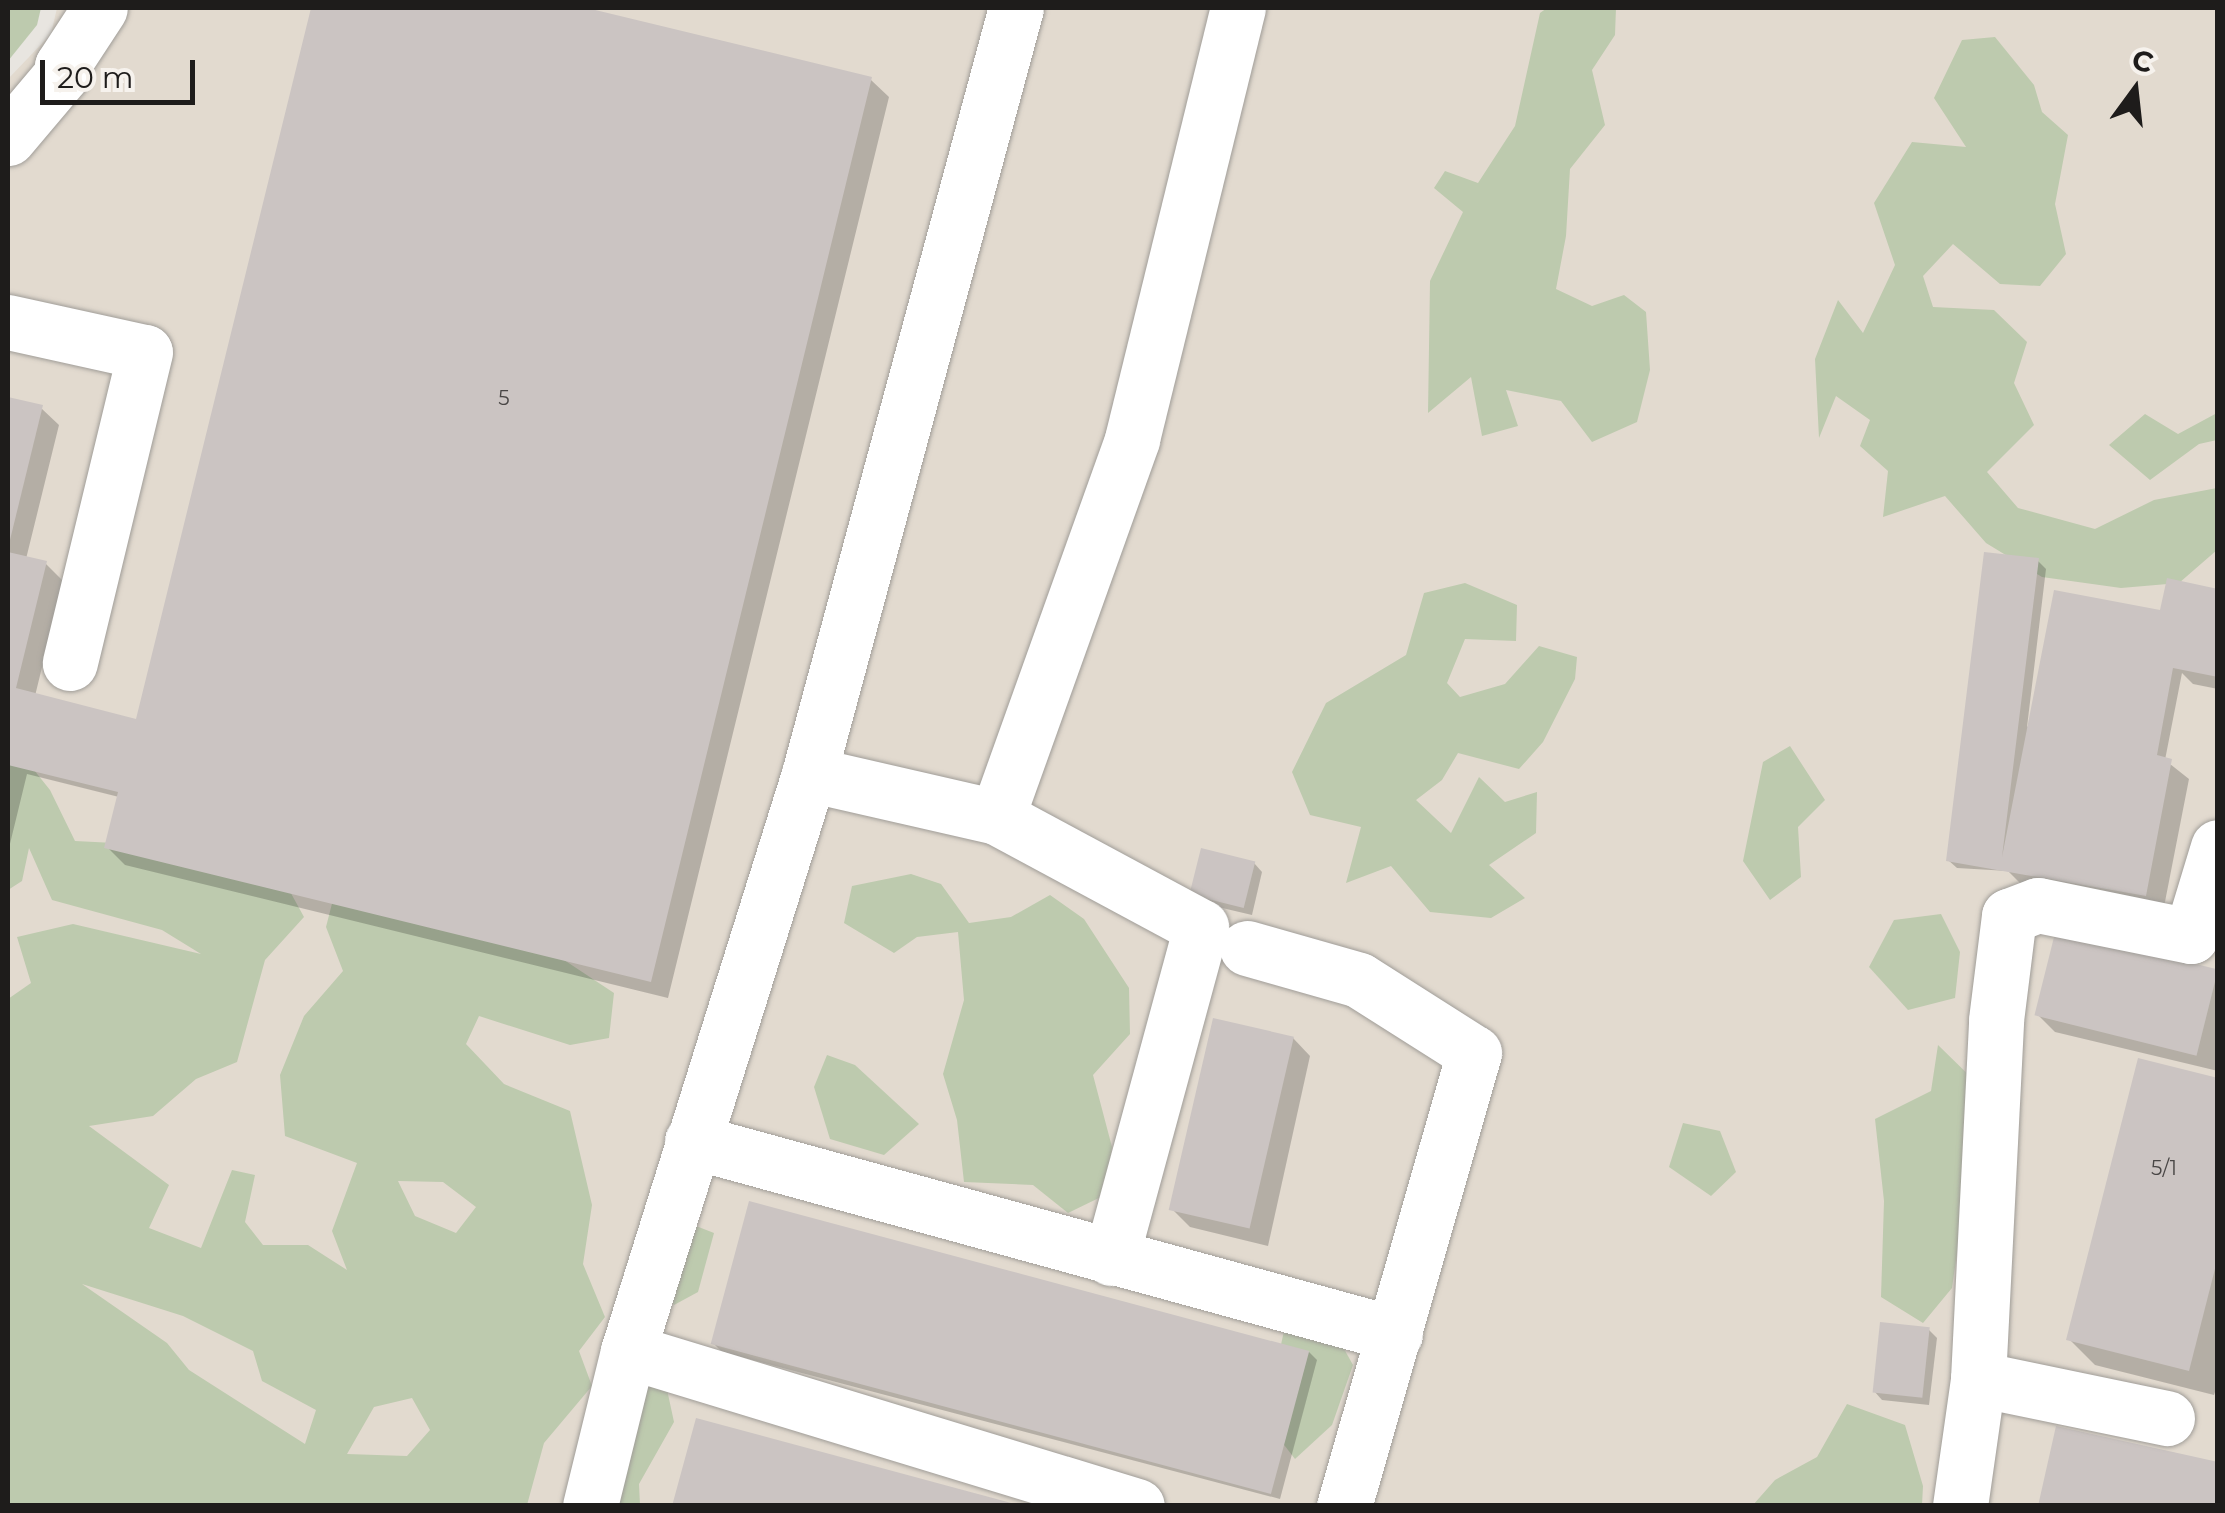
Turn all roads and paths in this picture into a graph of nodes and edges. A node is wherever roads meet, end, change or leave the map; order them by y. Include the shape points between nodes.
1 (100, 8) edge
2 (1016, 8) edge
3 (1238, 8) edge
4 (8, 138) edge
5 (8, 322) edge
6 (70, 662) dead end
7 (809, 774) junction
8 (997, 817) junction
9 (2218, 847) edge
10 (1247, 948) dead end
11 (692, 1142) junction
12 (1110, 1258) junction
13 (1396, 1334) junction
14 (628, 1351) junction
15 (1978, 1379) junction
16 (2167, 1418) dead end
17 (590, 1506) edge
18 (1137, 1506) edge
19 (1344, 1506) edge
20 (1960, 1506) edge

1 - 4 lane via 63,73
2 - 7 lane
3 - 8 lane via 1132,439
5 - 6 lane via 146,352
7 - 8 lane
7 - 11 lane
8 - 12 lane via 1201,927
9 - 15 lane via 2191,936 2038,905 2009,916 1996,1020
10 - 13 lane via 1359,980 1474,1053
11 - 12 lane
11 - 14 lane
12 - 13 lane
13 - 19 lane
14 - 17 lane
14 - 18 lane
15 - 16 lane
15 - 20 lane

